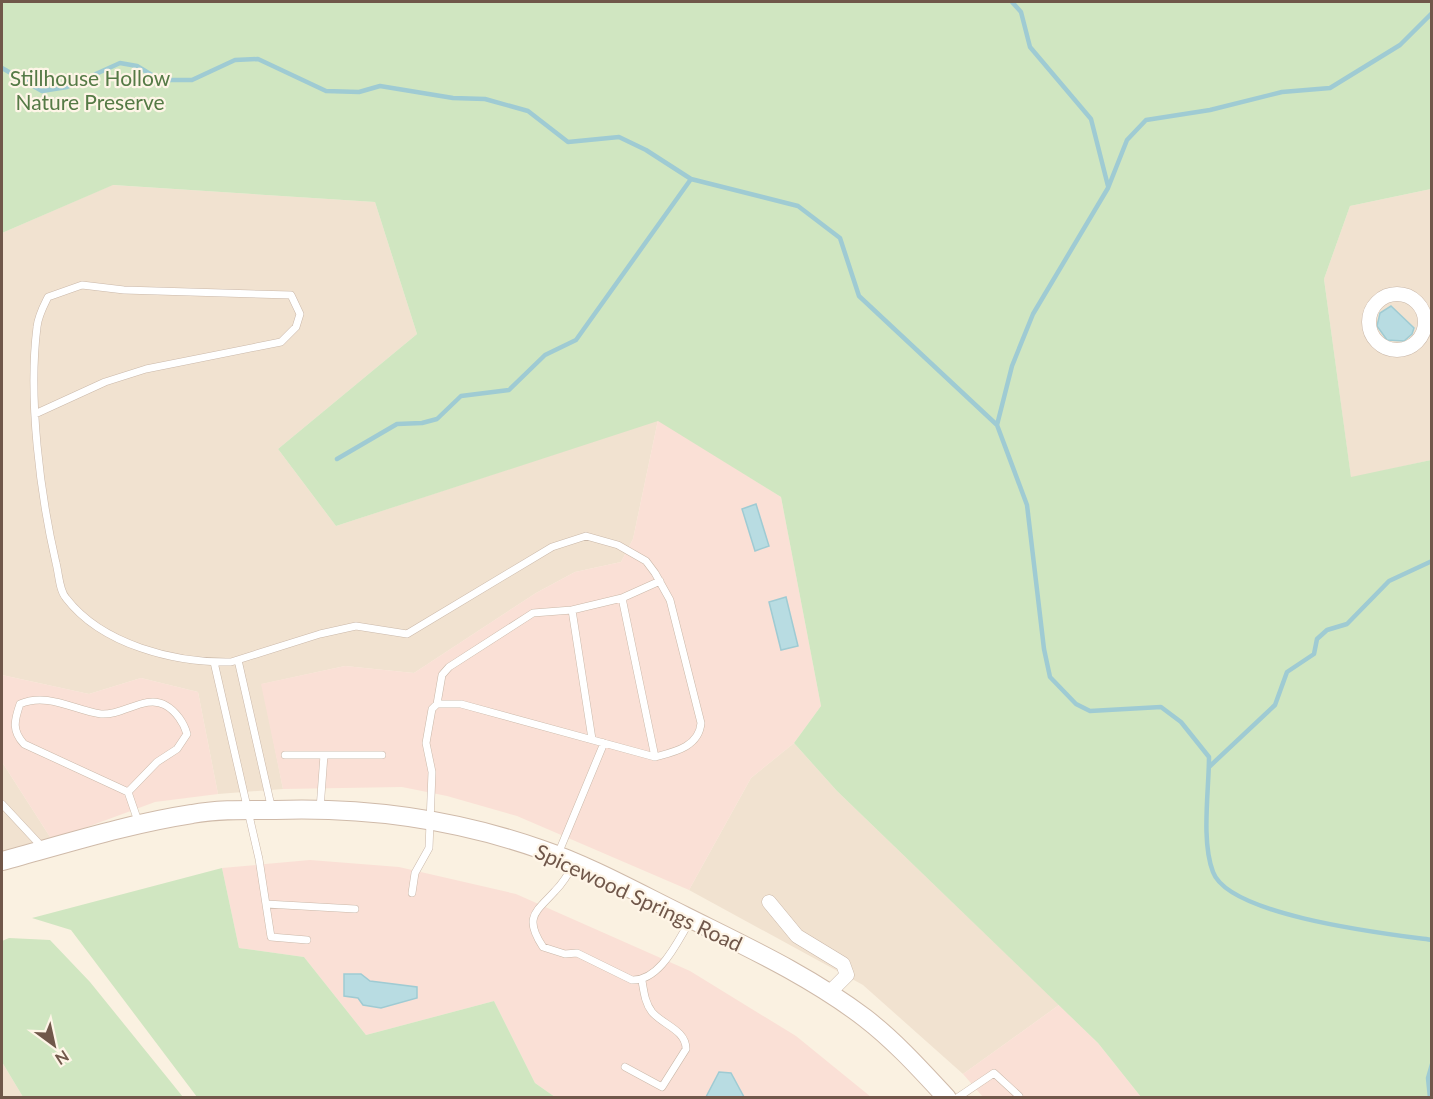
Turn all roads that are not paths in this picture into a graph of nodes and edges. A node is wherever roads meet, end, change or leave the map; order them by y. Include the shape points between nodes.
1 (1428, 315) edge
2 (35, 414) junction
3 (660, 581) junction
4 (622, 598) junction
5 (572, 610) junction
6 (238, 660) junction
7 (214, 662) junction
8 (437, 704) junction
9 (592, 740) junction
10 (604, 743) junction
11 (285, 754) dead end
12 (324, 755) junction
13 (382, 755) dead end
14 (655, 757) junction
15 (129, 792) junction
16 (2, 804) edge
17 (320, 809) junction
18 (272, 810) junction
19 (248, 811) junction
20 (430, 819) junction
21 (139, 824) junction
22 (45, 849) junction
23 (566, 860) junction
24 (2, 861) edge
25 (412, 893) dead end
26 (769, 902) dead end
27 (266, 904) junction
28 (356, 909) dead end
29 (692, 919) junction
30 (307, 940) dead end
31 (642, 981) junction
32 (829, 993) junction
33 (625, 1067) dead end
34 (1019, 1096) edge
35 (947, 1098) edge
36 (957, 1098) edge

1 - 1 street via 1407,295 1388,295 1369,315 1371,334 1383,347 1401,351 1410,348 1423,334
2 - 2 lane via 37,325 48,297 82,285 124,290 272,293 291,295 300,314 296,327 281,342 146,369 105,382
2 - 7 lane via 47,523 64,596 89,621 127,645
3 - 4 lane
3 - 6 lane via 646,561 618,545 586,536 552,547 407,634 356,626
3 - 14 lane via 670,600 701,723 696,737 682,751
4 - 5 lane
4 - 14 lane
5 - 8 lane via 533,613 449,667 442,675
5 - 9 lane
6 - 7 lane
6 - 18 lane
7 - 19 lane
8 - 9 lane via 461,704
8 - 20 lane via 432,709 426,743 432,772
9 - 10 lane
10 - 14 lane
10 - 23 lane
11 - 12 lane
12 - 13 lane
12 - 17 lane
15 - 15 lane via 24,744 16,735 14,720 20,704 32,699 103,714 149,702 164,704 183,722 187,734
15 - 21 lane
16 - 22 lane
17 - 18 main road, Spicewood Springs Road
17 - 20 main road, Spicewood Springs Road
18 - 19 main road, Spicewood Springs Road
19 - 21 main road, Spicewood Springs Road via 196,813
19 - 27 lane
20 - 23 main road, Spicewood Springs Road via 486,832
20 - 25 lane via 429,848 415,873
21 - 22 main road, Spicewood Springs Road
22 - 24 main road, Spicewood Springs Road
23 - 29 main road, Spicewood Springs Road
23 - 31 lane via 555,891 535,913 536,937 543,947 565,954 577,953 632,980
26 - 32 street via 797,936 845,968 847,975
27 - 28 lane
27 - 30 lane via 271,937
29 - 31 lane via 662,965
29 - 32 main road, Spicewood Springs Road
31 - 33 lane via 648,1006 681,1034 686,1049 662,1087
32 - 35 main road, Spicewood Springs Road via 900,1049
34 - 36 lane via 994,1073

